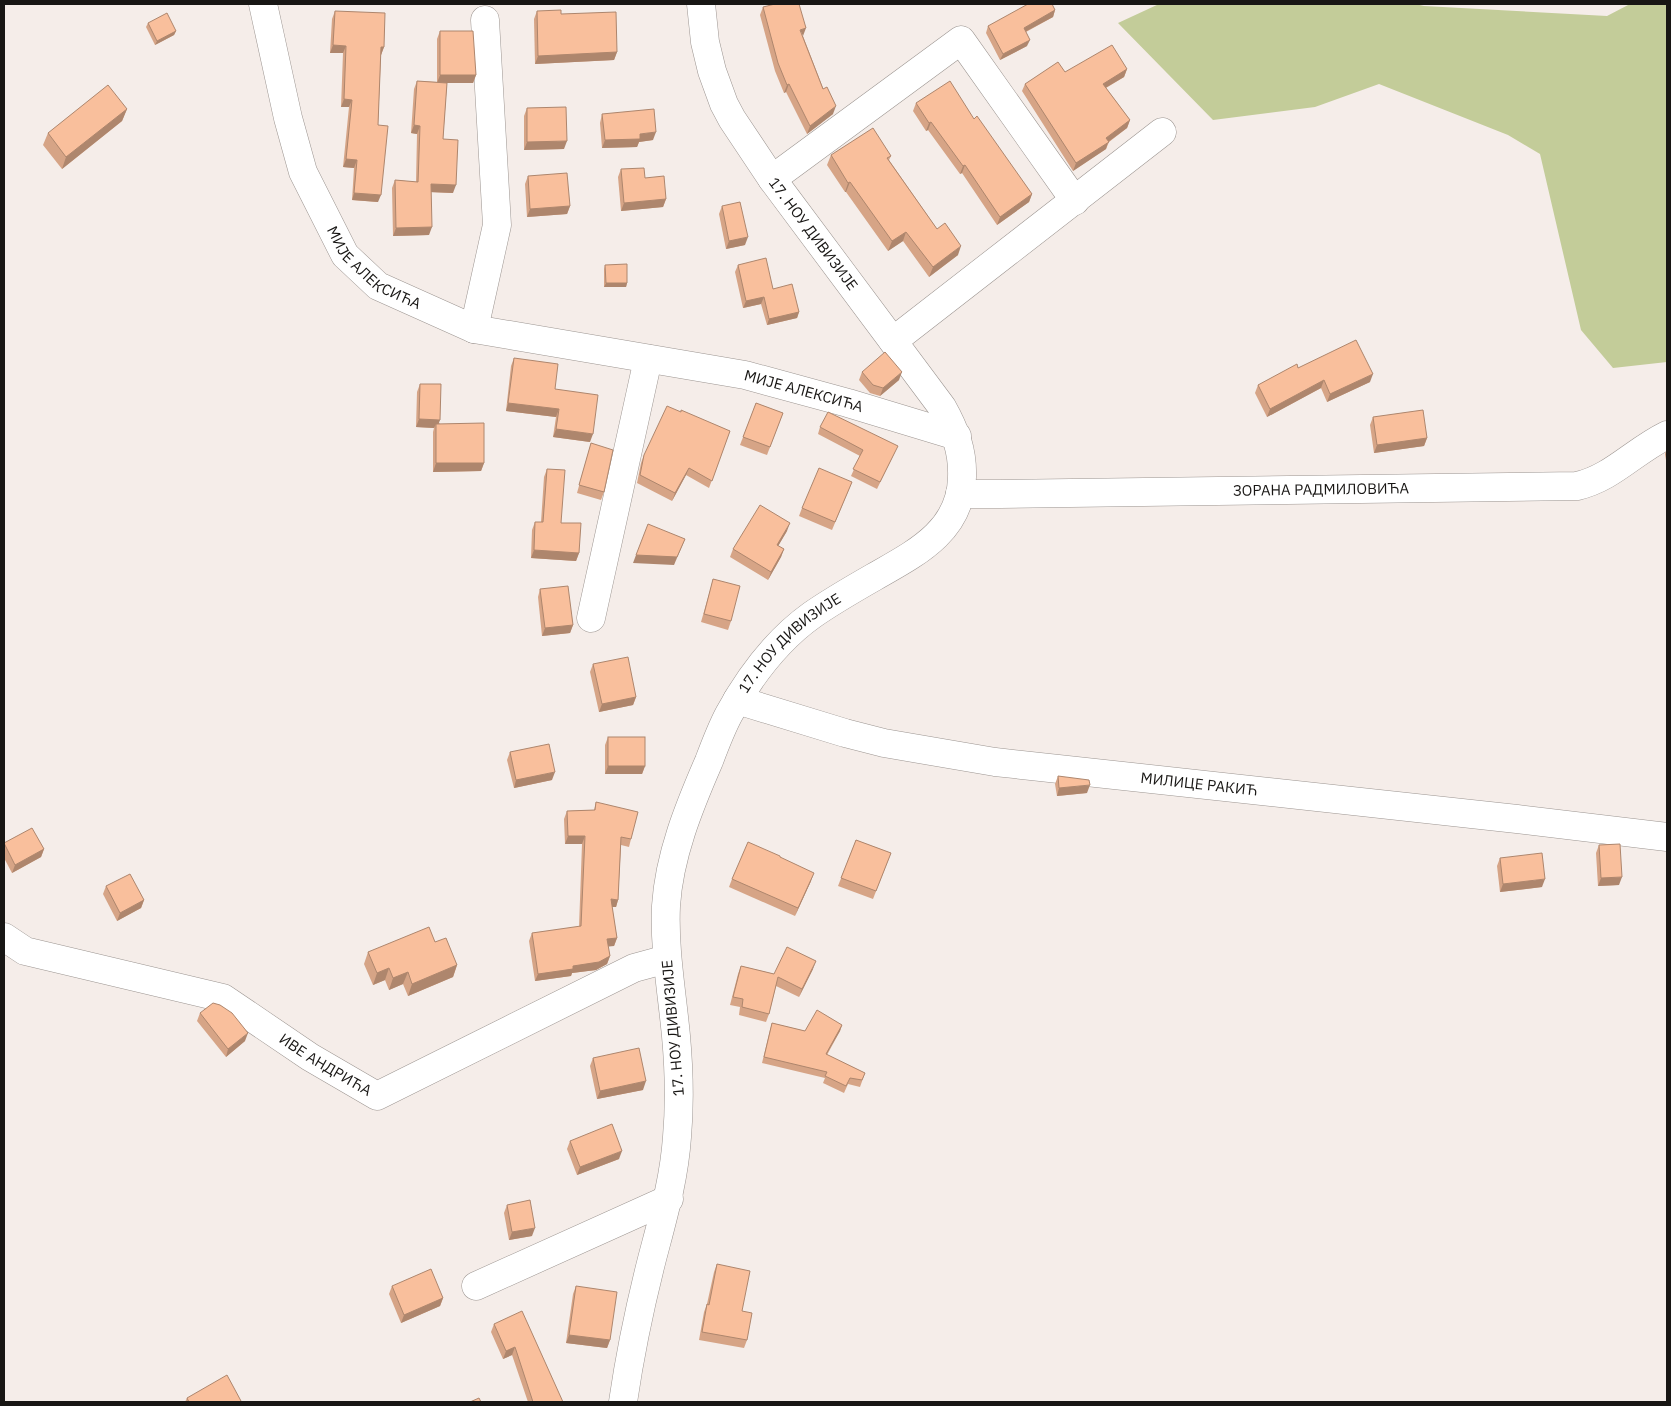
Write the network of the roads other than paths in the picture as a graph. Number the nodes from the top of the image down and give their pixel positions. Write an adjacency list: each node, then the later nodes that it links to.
1 (263, 4): 7 (street, МИЈЕ АЛЕКСИЋА)
2 (701, 4): 5 (street, 17. НОУ ДИВИЗИЈЕ)
3 (485, 20): 7 (street)
4 (1162, 132): 6 (street)
5 (772, 179): 6 (street); 8 (street, 17. НОУ ДИВИЗИЈЕ)
6 (1075, 201): 8 (street)
7 (474, 329): 9 (street, МИЈЕ АЛЕКСИЋА)
8 (893, 341): 11 (street, 17. НОУ ДИВИЗИЈЕ)
9 (648, 359): 11 (street, МИЈЕ АЛЕКСИЋА); 13 (street)
10 (1667, 435): 12 (street, ЗОРАНА РАДМИЛОВИЋА)
11 (957, 436): 12 (street, 17. НОУ ДИВИЗИЈЕ)
12 (960, 494): 14 (street, 17. НОУ ДИВИЗИЈЕ)
13 (591, 618)
14 (737, 700): 15 (street, МИЛИЦЕ РАКИЋ); 17 (street, 17. НОУ ДИВИЗИЈЕ)
15 (1667, 837)
16 (4, 937): 17 (street, ИВЕ АНДРИЋА)
17 (667, 959): 18 (street, 17. НОУ ДИВИЗИЈЕ)
18 (669, 1199): 19 (street); 20 (street, 17. НОУ ДИВИЗИЈЕ)
19 (476, 1286)
20 (623, 1402)

